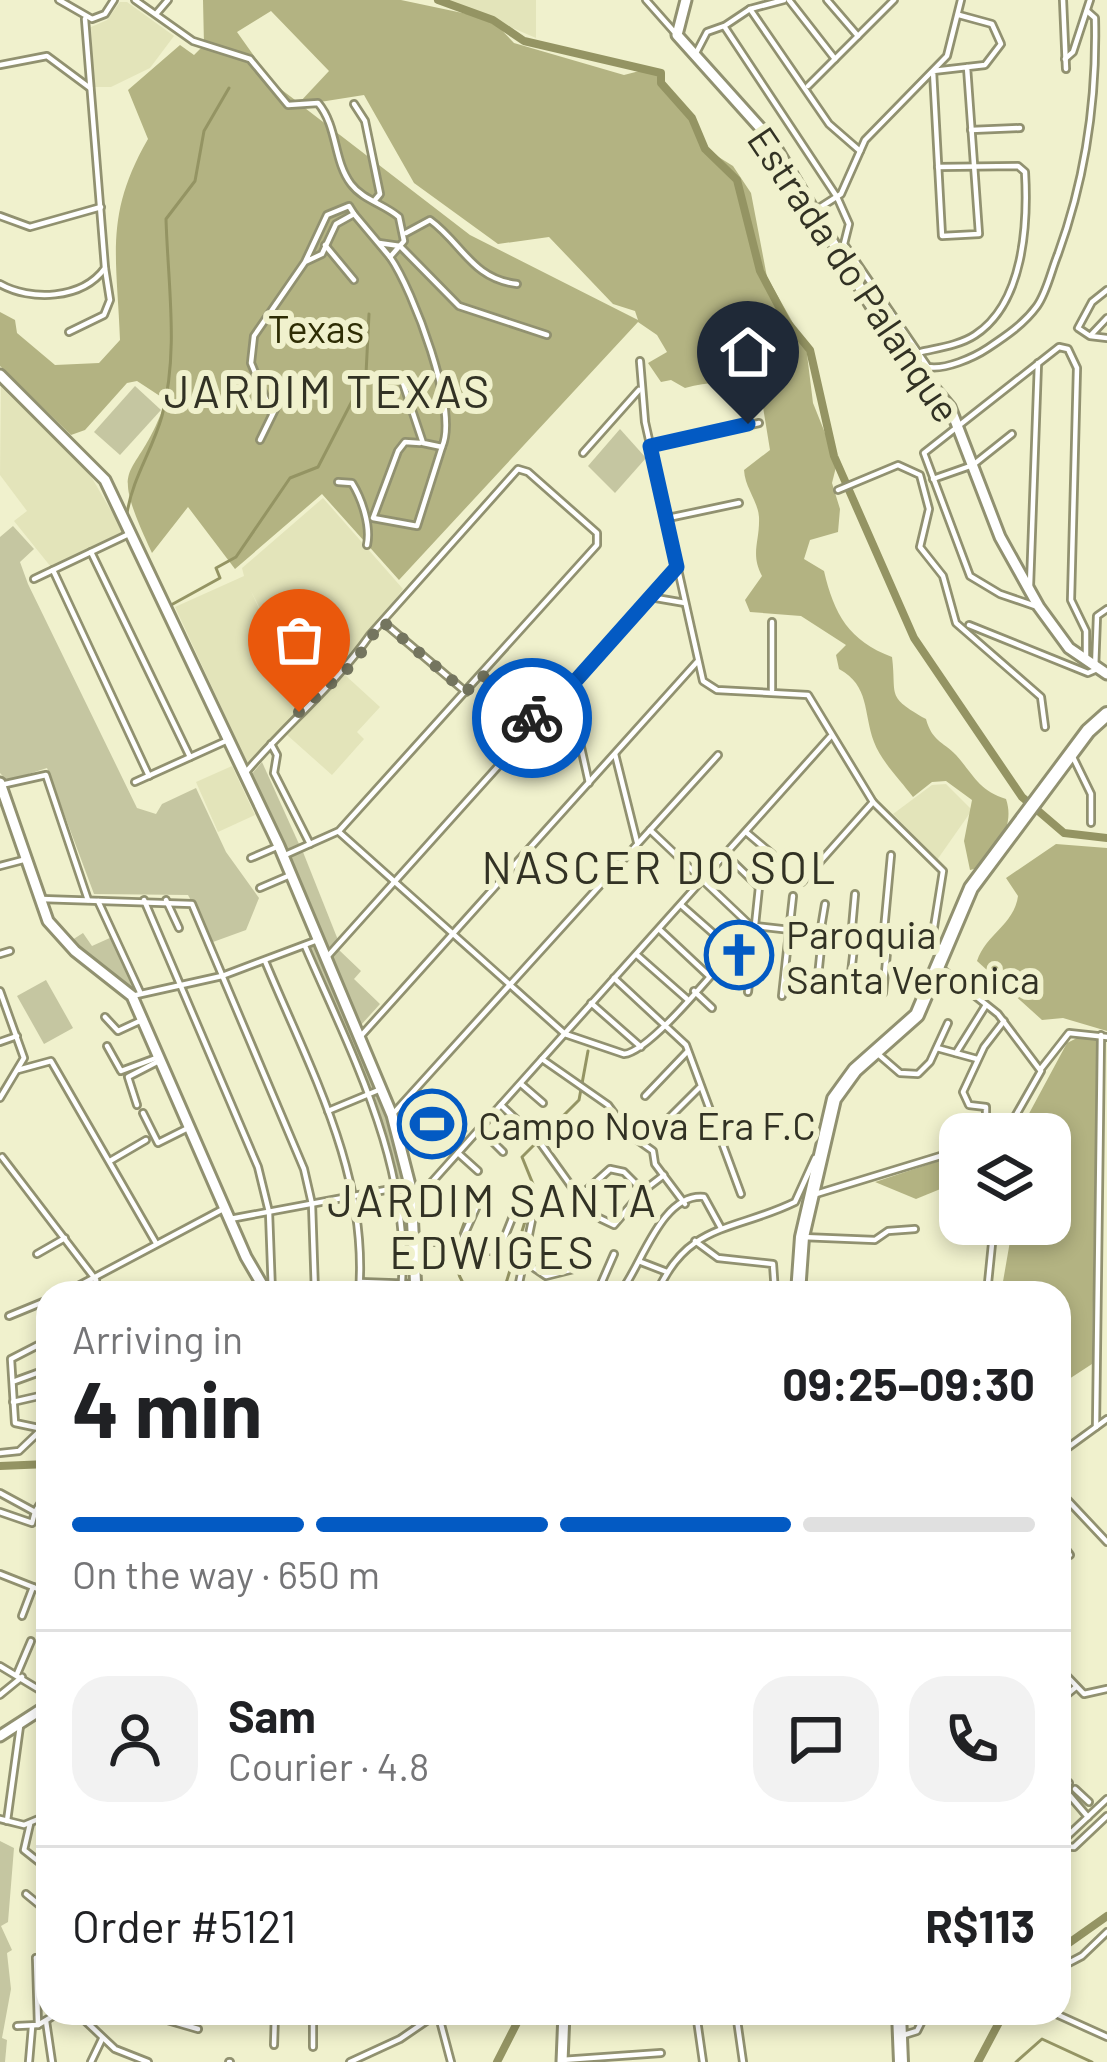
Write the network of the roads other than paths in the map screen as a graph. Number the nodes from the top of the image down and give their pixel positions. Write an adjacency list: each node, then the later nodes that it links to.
1 (59, 0): 19 (street)
2 (114, 0): 19 (street)
3 (135, 0): 17 (street)
4 (167, 0): 17 (street)
5 (646, 0): 21 (street)
6 (686, 0): 21 (main road)
7 (786, 0): 14 (street); 24 (street)
8 (827, 0): 22 (street)
9 (873, 0): 15 (street)
10 (893, 0): 15 (street)
11 (961, 0): 18 (street)
12 (1063, 0): 25 (street)
13 (1090, 0): 16 (street)
14 (750, 9): 20 (street); 32 (street)
15 (884, 10): 22 (street)
16 (1087, 11): 25 (street); 62 (street)
17 (155, 15): 41 (street)
18 (959, 15): 28 (street); 30 (street)
19 (86, 19): 27 (street)
20 (724, 26): 23 (street); 40 (street)
21 (676, 34): 23 (main road, Estrada do Palanque)
22 (858, 35): 24 (street)
23 (695, 55): 43 (main road, Estrada do Palanque)
24 (835, 59): 32 (street)
25 (1065, 59): 29 (street)
26 (0, 65): 31 (street)
27 (88, 65): 31 (street); 33 (street)
28 (967, 67): 30 (street); 36 (street)
29 (1066, 69)
30 (933, 70): 37 (street); 39 (street)
31 (77, 74): 33 (street)
32 (808, 86): 37 (street)
33 (89, 88): 42 (street)
34 (354, 104): 41 (street)
35 (1019, 128): 36 (street)
36 (971, 130): 38 (street)
37 (860, 151): 40 (street)
38 (974, 166): 39 (street); 39 (street); 62 (street)
39 (938, 167)
40 (836, 196): 43 (street); 62 (street)
41 (375, 200): 46 (street)
42 (100, 207): 45 (street); 52 (street)
43 (812, 212): 71 (main road, Estrada do Palanque)
44 (354, 214): 47 (street); 48 (street); 51 (street)
45 (0, 216)
46 (406, 233): 49 (street); 55 (street)
47 (374, 240): 49 (street); 50 (street)
48 (325, 245): 51 (street); 53 (street)
49 (400, 245): 50 (street); 59 (street)
50 (390, 257): 76 (street)
51 (305, 262): 69 (street)
52 (105, 268): 54 (street); 58 (street)
53 (354, 280)
54 (0, 284)
55 (517, 284)
56 (1107, 290): 60 (street)
57 (1107, 318): 60 (street)
58 (69, 332)
59 (547, 335)
60 (1090, 337): 61 (street)
61 (1107, 338)
62 (918, 352)
63 (640, 361): 68 (street)
64 (1038, 361): 71 (street); 91 (street); 102 (street)
65 (0, 375): 85 (main road)
66 (403, 383): 74 (street)
67 (286, 387): 69 (street)
68 (639, 390): 75 (street); 77 (street)
69 (272, 415): 73 (street)
70 (759, 422): 75 (street)
71 (957, 424): 78 (main road, Estrada do Palanque); 79 (street)
72 (1012, 434): 78 (street)
73 (260, 440)
74 (423, 443): 76 (street); 83 (street)
75 (650, 446): 84 (street)
76 (442, 447): 83 (street)
77 (583, 452)
78 (973, 465): 79 (street); 91 (main road, Estrada do Palanque)
79 (933, 479): 94 (street)
80 (338, 482): 83 (street)
81 (838, 490): 100 (street)
82 (739, 503): 84 (street)
83 (370, 518): 86 (street)
84 (666, 518): 88 (street)
85 (131, 532): 87 (street); 112 (main road)
86 (367, 544)
87 (91, 552): 89 (street); 117 (street)
88 (677, 567): 92 (street); 93 (street)
89 (53, 570): 90 (street); 119 (street)
90 (34, 578)
91 (1029, 591): 94 (main road, Estrada do Palanque)
92 (650, 596): 93 (street); 105 (street)
93 (686, 603): 101 (street)
94 (1039, 608): 102 (main road, Estrada do Palanque)
95 (1107, 610): 102 (street)
96 (382, 621): 104 (street); 107 (street); 113 (street)
97 (772, 622): 106 (street)
98 (969, 625): 99 (street)
99 (1001, 638): 100 (street); 102 (street)
100 (991, 650): 110 (street)
101 (698, 661): 106 (street); 115 (street)
102 (1091, 665): 103 (main road, Estrada do Palanque)
103 (1107, 674)
104 (482, 675): 107 (street); 109 (street)
105 (568, 689): 109 (street); 121 (street)
106 (772, 690): 111 (street)
107 (466, 692): 126 (street)
108 (1107, 713): 114 (main road)
109 (538, 723): 140 (street)
110 (1045, 727)
111 (830, 737): 123 (street); 127 (street)
112 (229, 739): 117 (street); 118 (main road)
113 (271, 744): 118 (street); 129 (street)
114 (1071, 753): 124 (street); 163 (main road)
115 (615, 754): 121 (street); 128 (street)
116 (718, 755): 125 (street)
117 (190, 757): 119 (street)
118 (242, 768): 130 (main road)
119 (149, 776): 120 (street)
120 (135, 782)
121 (589, 783): 157 (street)
122 (0, 784): 135 (main road); 149 (street)
123 (873, 802): 141 (street); 163 (street)
124 (1091, 823)
125 (650, 830): 128 (street); 139 (street)
126 (339, 831): 129 (street); 140 (street)
127 (746, 832): 131 (street); 132 (street)
128 (638, 843): 174 (street)
129 (310, 844): 130 (street)
130 (281, 851): 134 (street); 138 (main road)
131 (772, 854)
132 (726, 855): 139 (street); 142 (street)
133 (891, 855): 161 (street)
134 (251, 858)
135 (25, 859): 137 (street); 146 (main road)
136 (780, 862): 142 (street)
137 (0, 866)
138 (291, 874): 143 (street); 160 (main road)
139 (704, 880): 152 (street); 153 (street)
140 (394, 882): 157 (street); 168 (street)
141 (802, 882)
142 (759, 887): 153 (street)
143 (260, 888)
144 (855, 894): 159 (street)
145 (793, 896): 156 (street)
146 (38, 899): 149 (street); 182 (main road)
147 (144, 900): 148 (street); 150 (street); 175 (street)
148 (166, 900): 154 (street); 172 (street)
149 (88, 901): 150 (street)
150 (98, 901): 182 (street)
151 (825, 904): 158 (street)
152 (681, 905): 155 (street); 164 (street)
153 (754, 927): 156 (street); 164 (street); 180 (street)
154 (179, 928)
155 (659, 929): 167 (street); 171 (street)
156 (789, 931): 158 (street); 183 (street)
157 (452, 934): 174 (street); 195 (street)
158 (822, 936): 159 (street); 176 (street)
159 (853, 939): 161 (street); 177 (street)
160 (319, 940): 162 (street); 168 (main road)
161 (886, 942): 163 (street); 181 (street)
162 (305, 946): 169 (street); 213 (street)
163 (938, 947): 170 (main road)
164 (730, 950): 171 (street)
165 (10, 951): 166 (street)
166 (0, 954)
167 (636, 954): 173 (street); 184 (street)
168 (327, 956): 195 (main road)
169 (265, 961): 172 (street); 219 (street)
170 (939, 967): 186 (street); 202 (main road)
171 (708, 975): 179 (street)
172 (222, 976): 175 (street); 244 (street)
173 (614, 977): 185 (street); 192 (street)
174 (508, 984): 193 (street); 223 (street)
175 (180, 986): 182 (street); 248 (street)
176 (817, 986)
177 (849, 990)
178 (0, 991): 194 (street)
179 (694, 991): 184 (street); 187 (street)
180 (748, 992)
181 (883, 993)
182 (136, 994): 189 (main road)
183 (782, 996)
184 (687, 999): 192 (street)
185 (592, 1003): 193 (street); 199 (street)
186 (986, 1005): 190 (street); 203 (street)
187 (712, 1008)
188 (105, 1017): 189 (street)
189 (143, 1019): 204 (main road)
190 (1004, 1021): 205 (street); 208 (street)
191 (948, 1023): 200 (street)
192 (664, 1024): 199 (street); 201 (street)
193 (565, 1034): 199 (street); 206 (street)
194 (17, 1036): 197 (street); 207 (street)
195 (360, 1036): 212 (main road)
196 (1104, 1036): 208 (street); 209 (street)
197 (0, 1042)
198 (107, 1046): 204 (street)
199 (641, 1047)
200 (937, 1048): 202 (street); 203 (street)
201 (689, 1050): 211 (street); 215 (street)
202 (875, 1052): 228 (main road)
203 (956, 1053): 205 (street)
204 (162, 1058): 217 (street); 225 (main road)
205 (977, 1059): 221 (street)
206 (542, 1060): 210 (street); 235 (street)
207 (19, 1070): 214 (street); 233 (street)
208 (1042, 1070): 222 (street)
209 (1103, 1077): 289 (street)
210 (520, 1084): 216 (street); 218 (street)
211 (701, 1086): 224 (street); 240 (street)
212 (381, 1089): 213 (street); 223 (main road)
213 (368, 1094): 219 (street); 237 (street)
214 (1, 1095)
215 (646, 1096)
216 (543, 1103)
217 (137, 1105)
218 (500, 1105): 226 (street); 243 (street)
219 (328, 1111): 241 (street)
220 (143, 1113): 225 (street)
221 (986, 1113)
222 (1018, 1113)
223 (392, 1115): 236 (main road)
224 (665, 1122)
225 (191, 1126): 249 (main road)
226 (480, 1129): 229 (street); 230 (street)
227 (146, 1140): 233 (street)
228 (820, 1144): 242 (main road); 251 (street)
229 (502, 1152)
230 (458, 1153): 234 (street); 245 (street)
231 (939, 1156): 242 (street)
232 (2, 1157): 254 (street)
233 (109, 1162): 257 (street)
234 (478, 1171)
235 (664, 1175): 239 (street); 246 (street)
236 (410, 1186): 237 (street); 245 (main road)
237 (397, 1188): 241 (street); 272 (street)
238 (485, 1188): 258 (street)
239 (643, 1190): 243 (street); 243 (street)
240 (741, 1194)
241 (355, 1196): 244 (street); 271 (street)
242 (810, 1196): 253 (main road)
243 (579, 1197)
244 (312, 1204): 248 (street); 270 (street)
245 (413, 1204): 255 (main road)
246 (685, 1204): 251 (street); 265 (street)
247 (517, 1206): 260 (street)
248 (269, 1211): 249 (street); 269 (street)
249 (228, 1213): 257 (street); 268 (main road)
250 (532, 1220): 264 (street)
251 (721, 1228): 256 (street)
252 (915, 1229): 253 (street)
253 (802, 1237): 279 (main road)
254 (65, 1238): 262 (street); 267 (street)
255 (417, 1239): 258 (street); 273 (main road)
256 (694, 1240): 266 (street); 278 (street)
257 (156, 1243): 267 (street)
258 (460, 1244): 260 (street)
259 (992, 1245): 280 (street)
260 (499, 1251): 264 (street)
261 (584, 1251): 264 (street)
262 (37, 1254)
263 (614, 1254): 275 (street)
264 (520, 1257): 274 (street)
265 (641, 1262): 266 (street); 276 (street)
266 (667, 1272): 277 (street)
267 (96, 1280)
268 (263, 1281)
269 (269, 1281)
270 (315, 1281)
271 (360, 1281)
272 (402, 1281)
273 (417, 1281)
274 (518, 1281)
275 (602, 1281)
276 (628, 1281)
277 (663, 1281)
278 (774, 1281)
279 (798, 1281)
280 (988, 1281)
281 (36, 1305): 282 (street)
282 (9, 1316)
283 (36, 1345): 285 (street)
284 (36, 1373): 285 (street)
285 (15, 1381): 287 (street)
286 (36, 1397): 287 (street)
287 (12, 1402): 290 (street)
288 (1107, 1419): 289 (street)
289 (1096, 1426): 292 (street)
290 (36, 1428)
291 (36, 1437): 293 (street)
292 (1071, 1445)
293 (0, 1453)
294 (0, 1493): 297 (street)
295 (1071, 1504): 298 (street)
296 (0, 1512): 297 (street)
297 (35, 1512)
298 (1107, 1542)
299 (0, 1575): 300 (street)
300 (33, 1587): 301 (street); 302 (street)
301 (36, 1588)
302 (22, 1616)
303 (31, 1641): 305 (street)
304 (0, 1666): 305 (street)
305 (19, 1675): 307 (street); 311 (street)
306 (1071, 1681): 308 (street)
307 (36, 1687)
308 (1076, 1687): 309 (street); 310 (street)
309 (1107, 1689)
310 (1071, 1691)
311 (0, 1695)
312 (36, 1714): 313 (main road)
313 (20, 1725): 314 (main road); 321 (street)
314 (0, 1736)
315 (1071, 1795): 317 (street)
316 (1107, 1799): 320 (street)
317 (1074, 1800): 318 (street); 320 (street)
318 (1089, 1802)
319 (1107, 1816): 325 (street)
320 (1088, 1817): 324 (street)
321 (3, 1820): 323 (street)
322 (36, 1821): 323 (street)
323 (30, 1824): 326 (street)
324 (1071, 1833)
325 (1071, 1847)
326 (36, 1860)
327 (26, 1894): 328 (street)
328 (36, 1902)
329 (1107, 1932): 330 (street)
330 (1071, 1962)
331 (1071, 2021): 349 (street)
332 (36, 2024): 346 (street)
333 (39, 2025): 356 (street)
334 (39, 2025): 357 (street)
335 (89, 2025): 350 (street)
336 (175, 2025): 347 (street)
337 (275, 2025): 351 (street)
338 (313, 2025): 352 (street)
339 (420, 2025): 360 (street)
340 (441, 2025): 361 (street)
341 (564, 2025): 355 (main road)
342 (698, 2025): 362 (street)
343 (738, 2025): 363 (street)
344 (902, 2025): 348 (main road)
345 (920, 2025): 348 (street)
346 (17, 2026)
347 (198, 2029)
348 (904, 2036): 364 (main road)
349 (1107, 2037)
350 (102, 2039): 354 (street); 358 (street)
351 (274, 2045)
352 (313, 2047)
353 (661, 2053): 355 (street)
354 (135, 2060): 359 (street)
355 (562, 2061)
356 (29, 2062)
357 (52, 2062)
358 (91, 2062)
359 (148, 2062)
360 (350, 2062)
361 (451, 2062)
362 (703, 2062)
363 (743, 2062)
364 (901, 2062)

